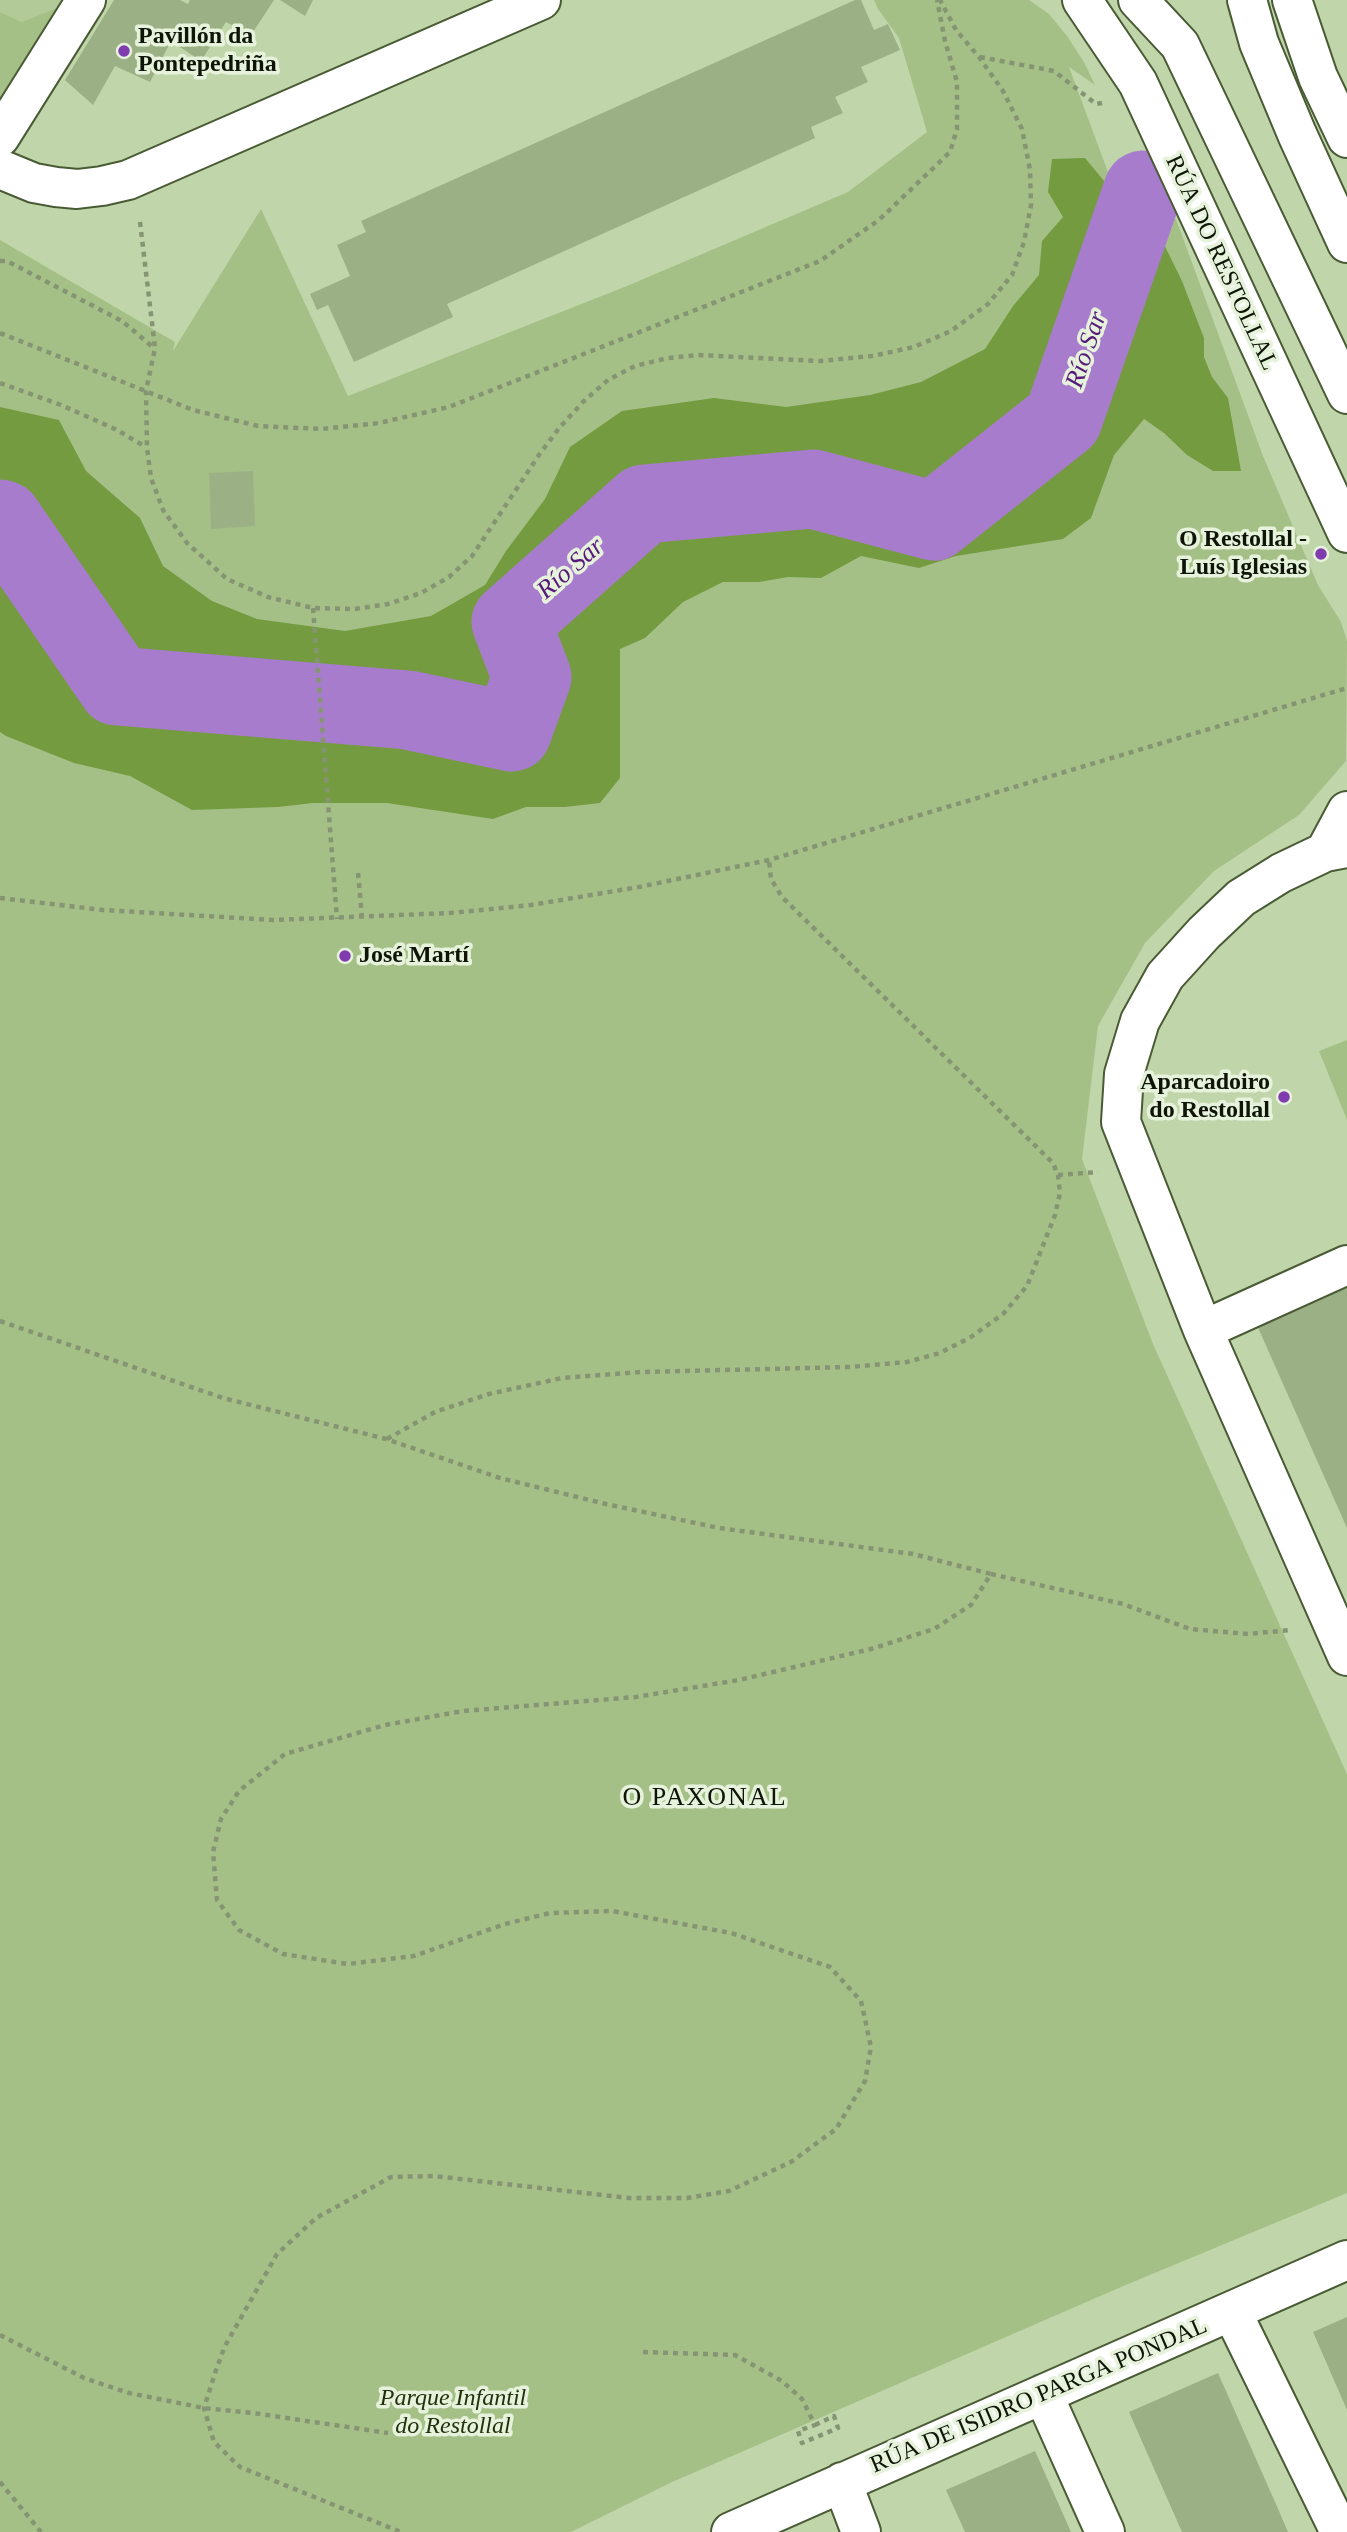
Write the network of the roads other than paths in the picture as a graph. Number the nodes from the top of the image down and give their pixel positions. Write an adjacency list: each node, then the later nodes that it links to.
1 (86, 0): 7 (street)
2 (541, 0): 9 (street)
3 (1082, 0): 12 (street, RÚA DO RESTOLLAL)
4 (1138, 0): 11 (street)
5 (1247, 0): 10 (street)
6 (1292, 0): 8 (street)
7 (0, 137)
8 (1347, 138)
9 (0, 169)
10 (1347, 243)
11 (1347, 394)
12 (1347, 533)
13 (1347, 811): 14 (street)
14 (1341, 847): 16 (street)
15 (1347, 1265): 16 (street)
16 (1203, 1331): 17 (street)
17 (1347, 1656)
18 (1347, 2260): 19 (street, RÚA DE ISIDRO PARGA PONDAL)
19 (1233, 2312): 20 (street, RÚA DE ISIDRO PARGA PONDAL); 25 (street)
20 (1044, 2394): 21 (street, RÚA DE ISIDRO PARGA PONDAL); 24 (street)
21 (842, 2482): 22 (street, RÚA DE ISIDRO PARGA PONDAL); 23 (street)
22 (731, 2532)
23 (861, 2532)
24 (1105, 2532)
25 (1340, 2532)

